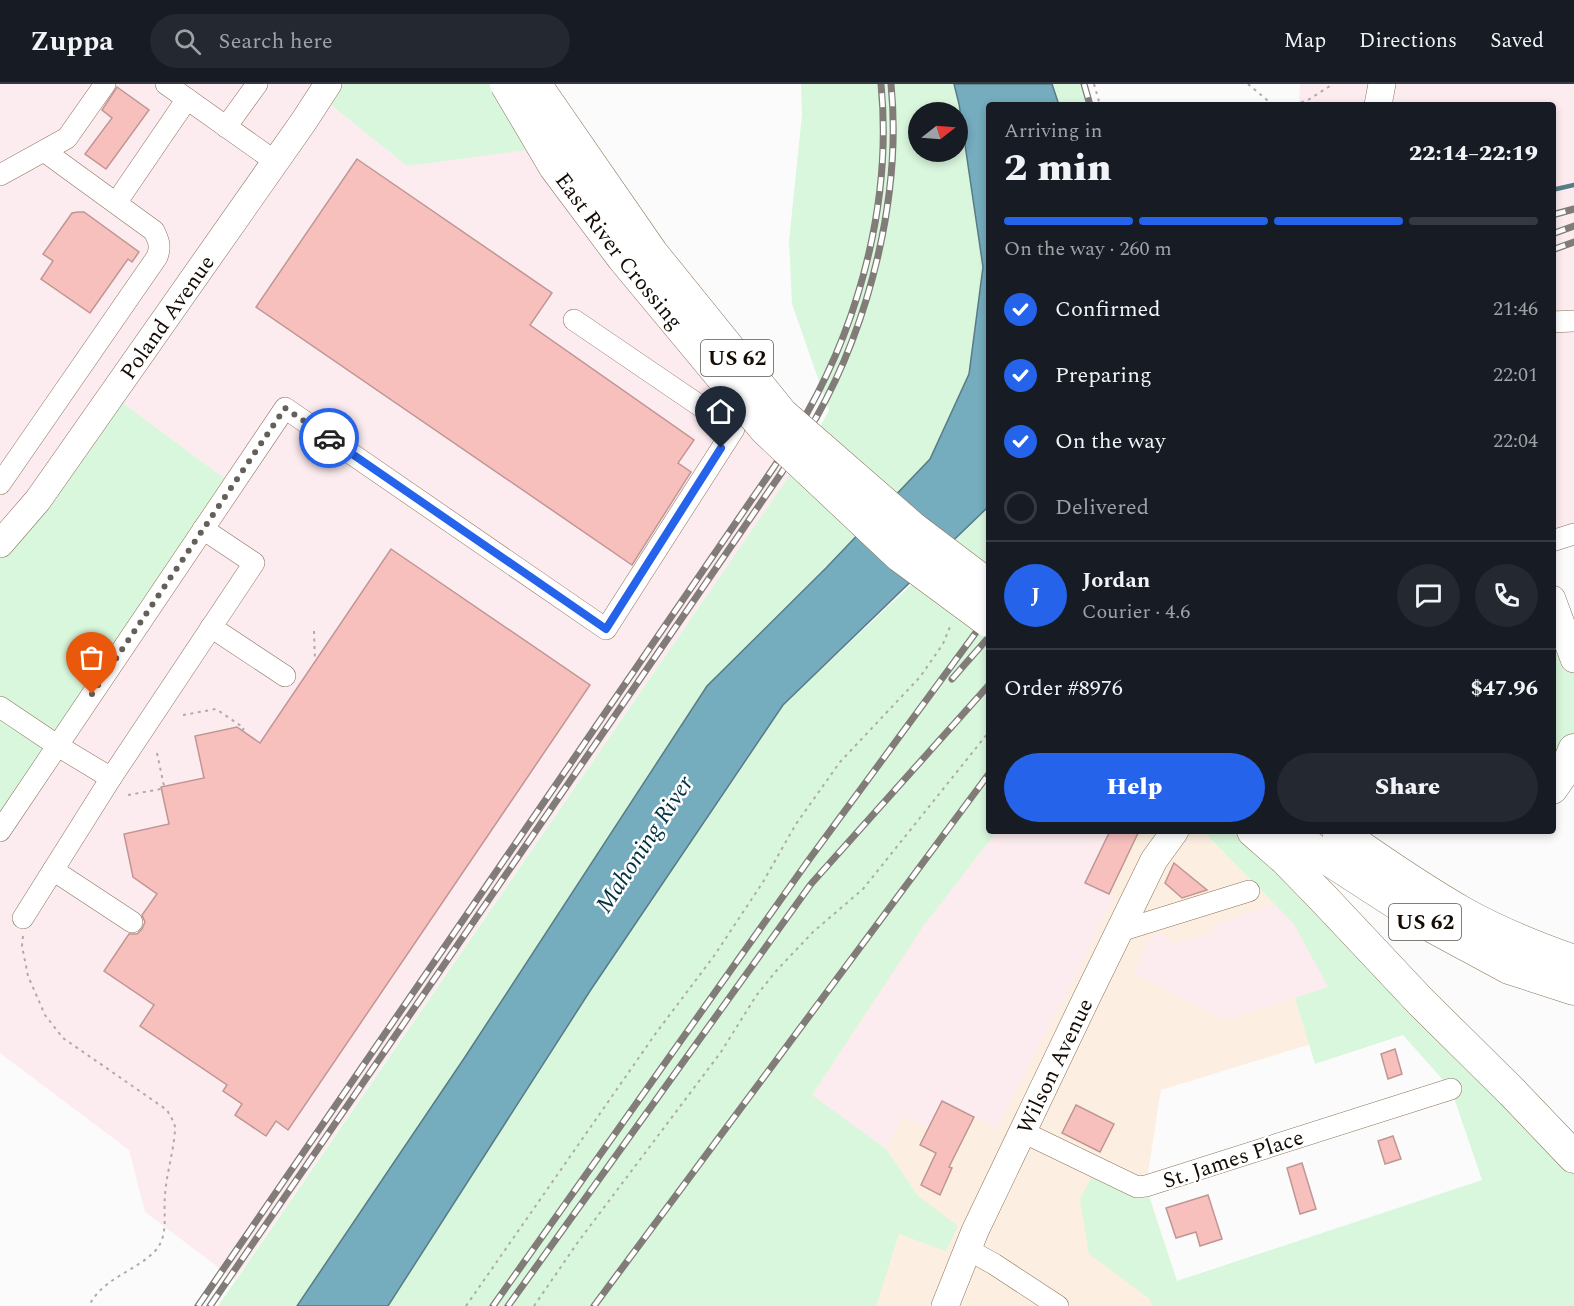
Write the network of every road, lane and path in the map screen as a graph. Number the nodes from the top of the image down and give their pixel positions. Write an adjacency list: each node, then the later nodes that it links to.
1 (105, 84): 18 (street)
2 (166, 84): 11 (street)
3 (257, 84): 16 (street)
4 (328, 84): 19 (main road, Poland Avenue)
5 (535, 84): 30 (highway, East River Crossing / US 62, bridge)
6 (1094, 84): 12 (path)
7 (1248, 84): 13 (path)
8 (1382, 84): 15 (main road)
9 (500, 85): 17 (street); 32 (highway, East River Crossing / US 62, bridge)
10 (1330, 86): 14 (path)
11 (187, 99): 16 (street); 21 (street)
12 (1099, 102)
13 (1269, 102)
14 (1302, 102)
15 (1379, 102)
16 (226, 127): 19 (street)
17 (550, 147)
18 (44, 151): 20 (street); 21 (street)
19 (276, 162): 29 (main road, Poland Avenue)
20 (0, 176)
21 (116, 203): 25 (street)
22 (574, 320): 26 (street)
23 (1574, 321): 24 (street)
24 (1556, 322)
25 (0, 484)
26 (203, 529): 34 (street); 43 (street)
27 (1574, 534): 28 (street)
28 (1556, 540)
29 (0, 544)
30 (986, 583)
31 (1556, 610): 36 (main road)
32 (986, 620)
33 (952, 623): 68 (path)
34 (212, 627): 38 (street); 46 (street)
35 (314, 632): 37 (path)
36 (1574, 659)
37 (315, 662)
38 (285, 676)
39 (0, 707): 43 (street)
40 (183, 715): 41 (path)
41 (242, 731)
42 (986, 735): 69 (path)
43 (57, 746): 46 (street); 51 (street)
44 (1574, 750): 47 (highway)
45 (157, 753): 50 (path)
46 (111, 778): 56 (street)
47 (1556, 782)
48 (1574, 789): 49 (highway)
49 (1556, 794)
50 (128, 795)
51 (0, 831)
52 (1173, 834): 60 (main road, Wilson Avenue)
53 (1256, 834): 65 (highway)
54 (1292, 834): 62 (highway, US 62)
55 (1342, 834): 61 (highway, US 62)
56 (53, 870): 58 (street); 59 (street)
57 (1249, 891): 60 (street)
58 (23, 918): 67 (path)
59 (132, 921)
60 (1120, 931): 64 (main road, Wilson Avenue)
61 (1574, 961)
62 (1574, 989)
63 (1450, 1089): 64 (street, St. James Place)
64 (1023, 1131): 66 (main road, Wilson Avenue)
65 (1574, 1157)
66 (967, 1250): 70 (main road, Wilson Avenue); 71 (street)
67 (90, 1306)
68 (465, 1306)
69 (534, 1306)
70 (945, 1306)
71 (1058, 1306)

